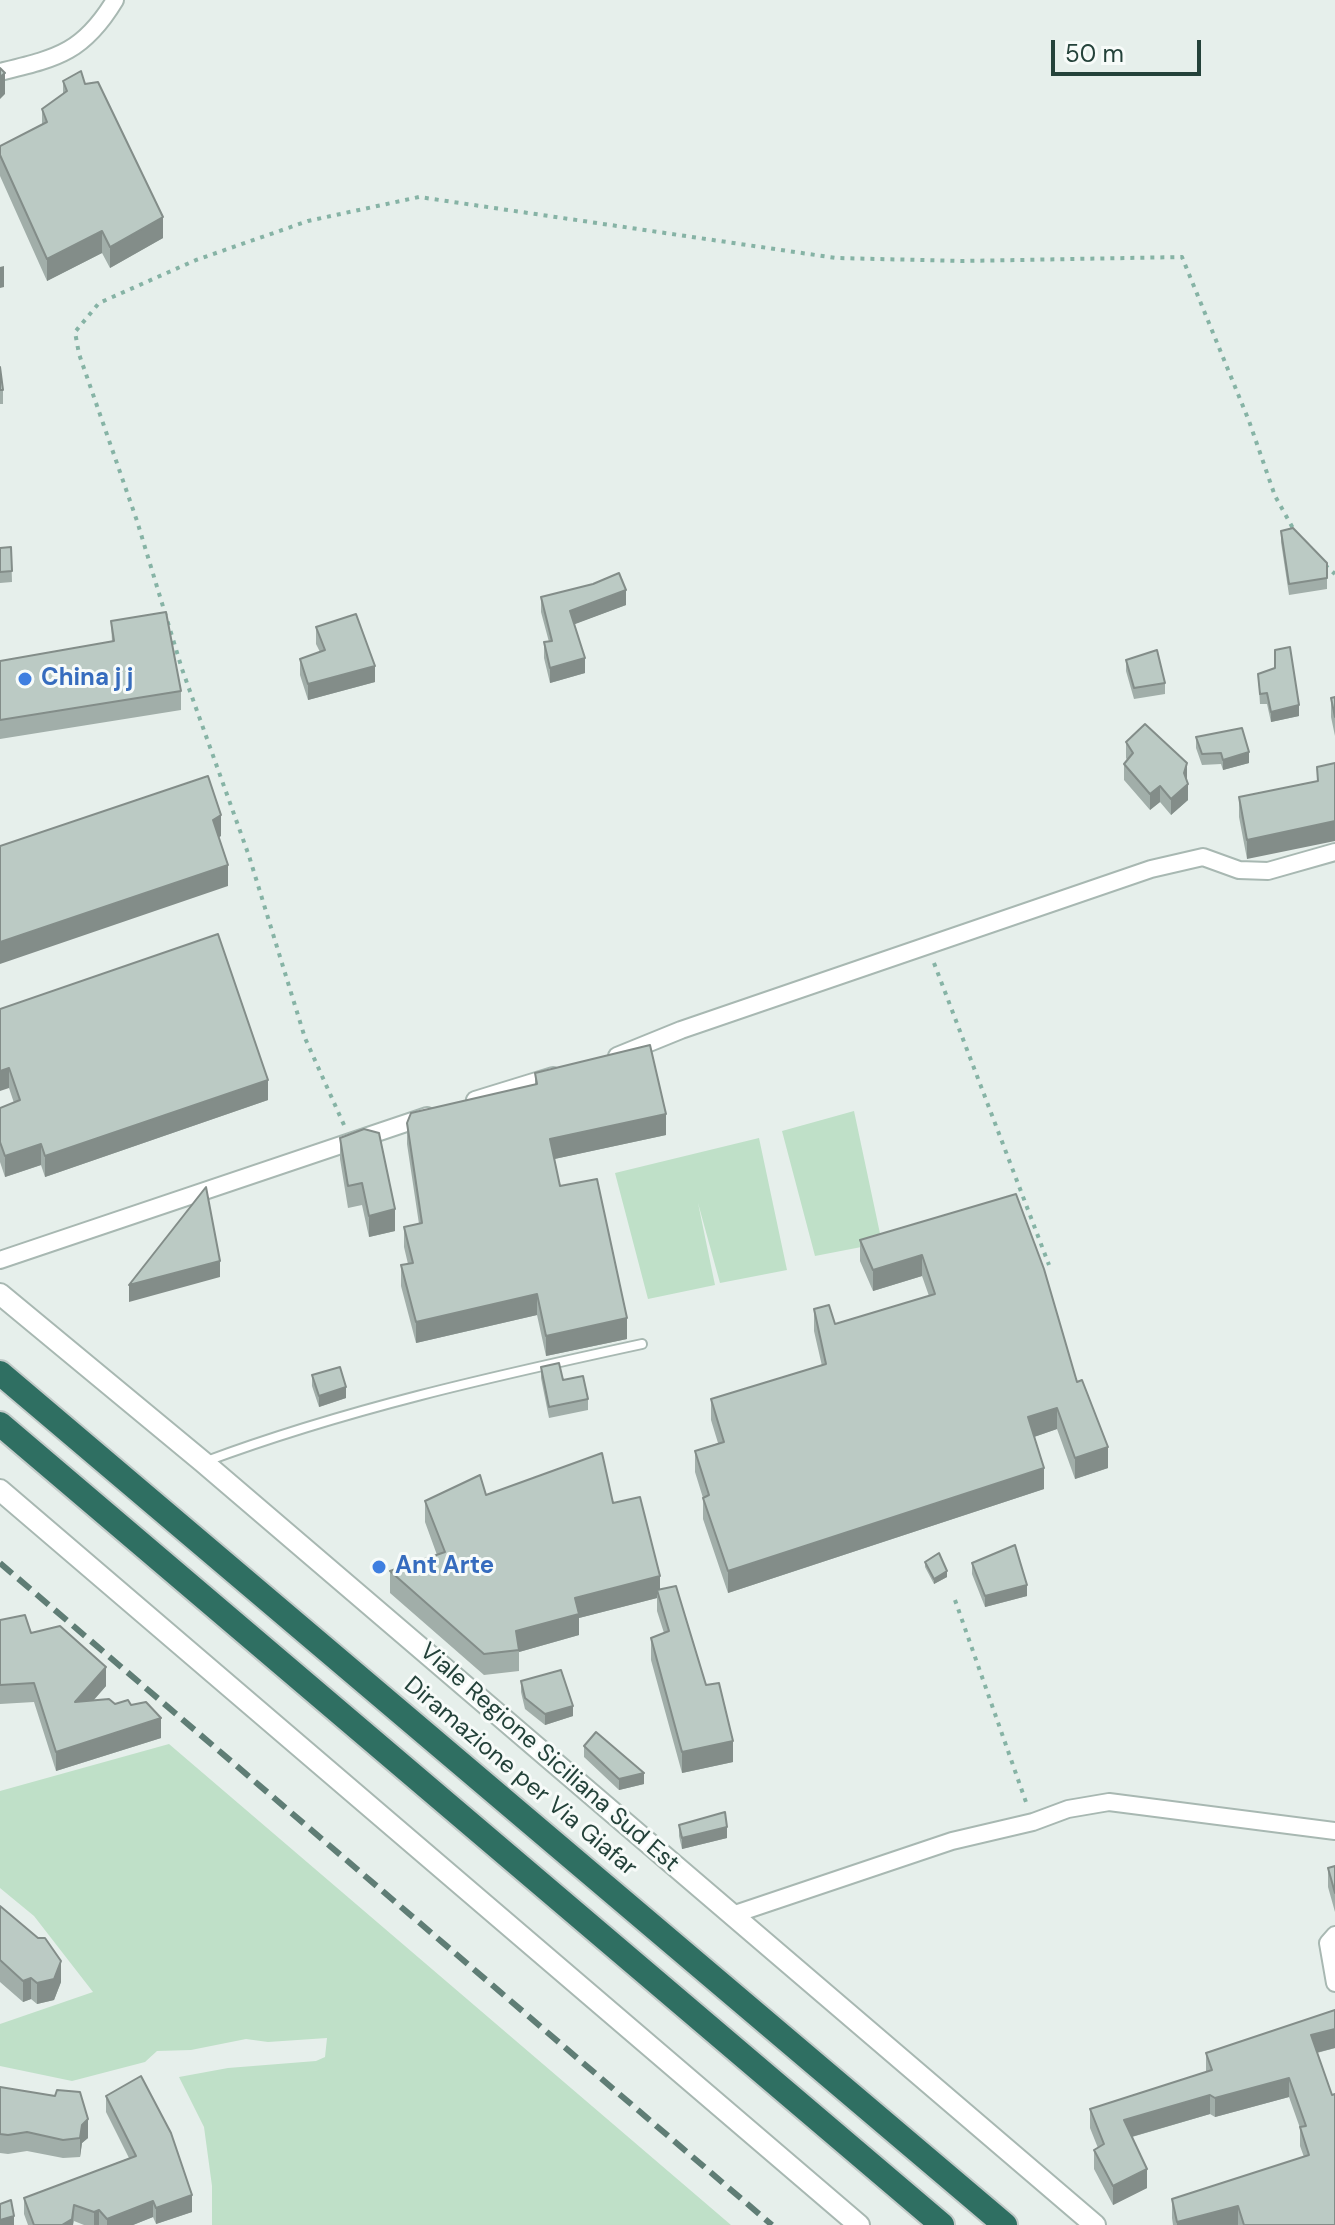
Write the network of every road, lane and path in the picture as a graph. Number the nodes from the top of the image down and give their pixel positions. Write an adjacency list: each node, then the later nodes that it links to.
1 (115, 0): 2 (street)
2 (0, 72)
3 (1297, 536): 10 (path)
4 (1316, 555): 5 (path)
5 (1335, 574)
6 (1335, 852): 7 (street)
7 (927, 946): 8 (street); 12 (path)
8 (596, 1062)
9 (566, 1072): 10 (street)
10 (352, 1143): 11 (street)
11 (0, 1260)
12 (1049, 1265)
13 (0, 1294): 17 (street, Viale Regione Siciliana Sud Est)
14 (642, 1344): 17 (lane)
15 (0, 1373): 27 (highway, Diramazione per Via Giafar)
16 (0, 1424): 26 (highway)
17 (203, 1462): 22 (street, Viale Regione Siciliana Sud Est)
18 (0, 1490): 25 (street)
19 (955, 1600): 20 (path)
20 (1033, 1822): 21 (street); 22 (street)
21 (1335, 1831)
22 (732, 1915): 28 (street, Viale Regione Siciliana Sud Est)
23 (1335, 1935): 24 (street)
24 (1335, 1983)
25 (859, 2225)
26 (942, 2225)
27 (1005, 2225)
28 (1095, 2225)

